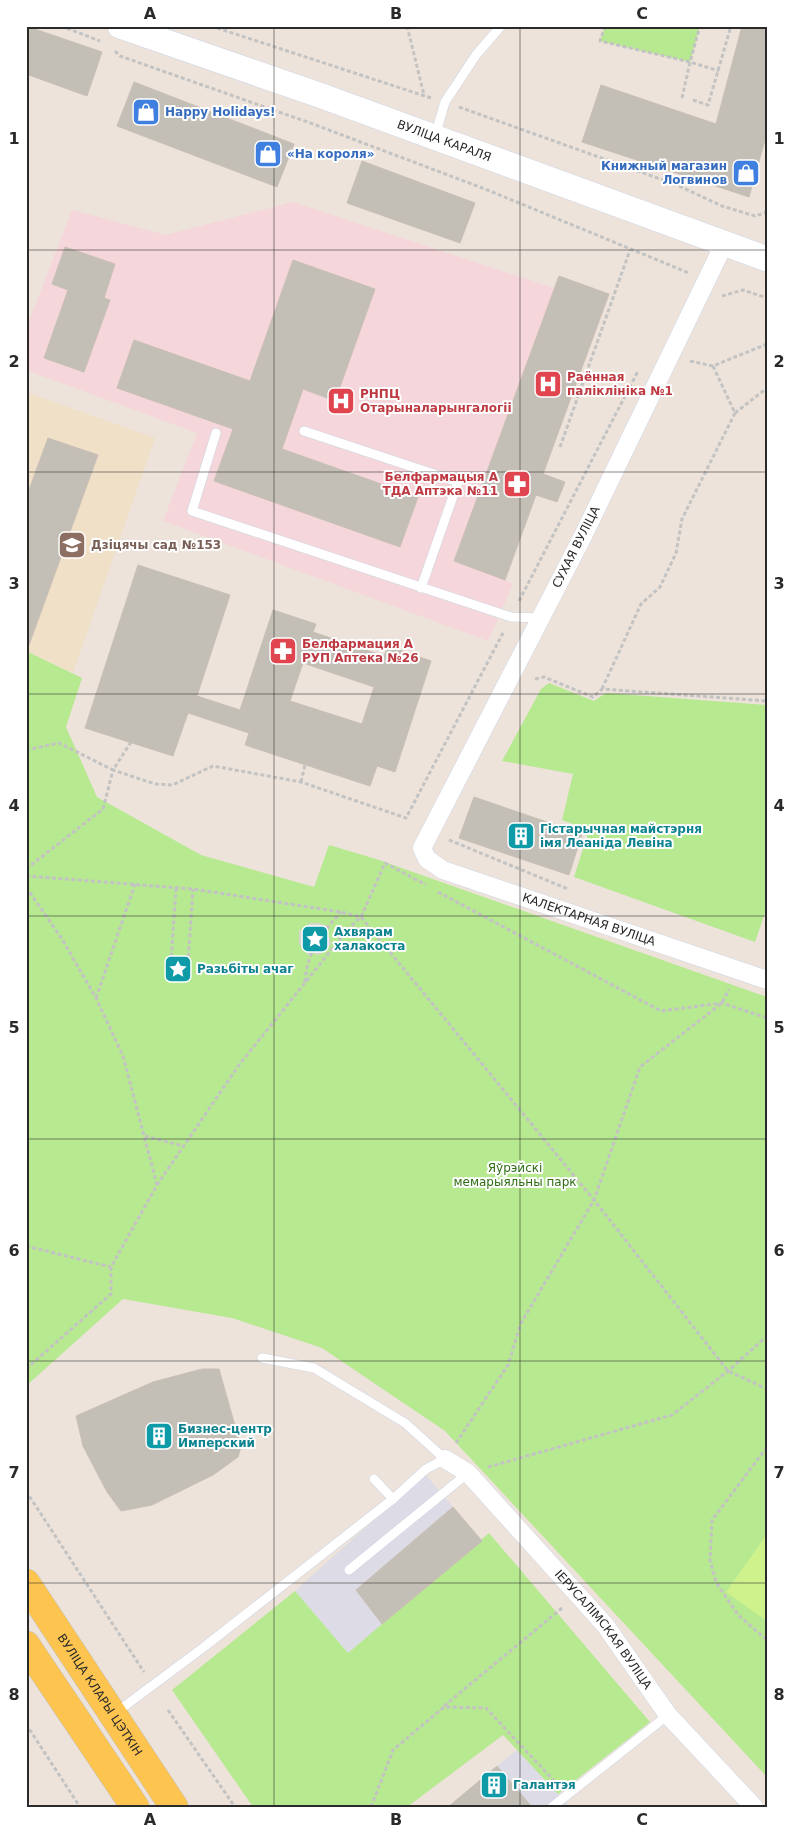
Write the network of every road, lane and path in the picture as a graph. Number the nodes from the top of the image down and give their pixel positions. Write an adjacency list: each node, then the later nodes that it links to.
1 (61, 26): 8 (path)
2 (211, 26): 11 (path)
3 (407, 26): 11 (path)
4 (501, 26): 14 (lane)
5 (605, 26): 9 (path)
6 (700, 26): 9 (path)
7 (730, 27): 10 (path)
8 (119, 35): 15 (main road, ВУЛІЦА КАРАЛЯ); 18 (path)
9 (690, 62): 10 (path); 12 (path)
10 (719, 71): 13 (path)
11 (424, 96): 14 (path)
12 (682, 98)
13 (693, 100)
14 (445, 102): 15 (lane); 16 (path)
15 (434, 138): 17 (main road, ВУЛІЦА КАРАЛЯ)
16 (767, 209)
17 (724, 244): 19 (main road, ВУЛІЦА КАРАЛЯ); 34 (street, СУХАЯ ВУЛІЦА)
18 (630, 250): 20 (path); 31 (path)
19 (767, 259)
20 (685, 282)
21 (767, 298): 22 (path)
22 (718, 304)
23 (767, 344): 25 (path)
24 (691, 353): 25 (path)
25 (713, 366): 28 (path)
26 (640, 367): 33 (path)
27 (767, 388): 28 (path)
28 (735, 413): 38 (path)
29 (304, 431): 32 (lane)
30 (216, 433): 32 (lane)
31 (560, 447)
32 (420, 588): 33 (lane)
33 (510, 617): 34 (lane); 44 (path)
34 (541, 618): 46 (street, СУХАЯ ВУЛІЦА)
35 (535, 671): 36 (path)
36 (535, 679): 37 (path); 38 (path)
37 (530, 688)
38 (602, 689): 39 (path)
39 (767, 701)
40 (131, 742): 43 (path)
41 (26, 750): 43 (path)
42 (305, 765): 44 (path)
43 (114, 770): 44 (path); 47 (path)
44 (301, 782)
45 (452, 831): 54 (path)
46 (422, 848): 60 (street, КАЛЕКТАРНАЯ ВУЛІЦА)
47 (26, 869)
48 (26, 876): 49 (path)
49 (135, 884): 52 (path); 63 (path)
50 (428, 886): 57 (path)
51 (26, 887): 63 (path)
52 (176, 888): 53 (path); 58 (path)
53 (193, 889): 56 (path); 59 (path)
54 (572, 890)
55 (437, 891): 64 (path)
56 (341, 912): 57 (path); 62 (path)
57 (361, 917): 62 (path); 69 (path)
58 (171, 960): 59 (path); 59 (path)
59 (188, 962)
60 (738, 970): 61 (street, КАЛЕКТАРНАЯ ВУЛІЦА); 64 (path)
61 (767, 980)
62 (305, 982): 67 (path)
63 (96, 998): 66 (path)
64 (722, 1003): 65 (path); 69 (path)
65 (767, 1018)
66 (144, 1136): 67 (path); 68 (path)
67 (183, 1146): 68 (path)
68 (157, 1185): 71 (path)
69 (594, 1200): 75 (path); 78 (path)
70 (26, 1246): 71 (path)
71 (111, 1267): 74 (path)
72 (767, 1336): 75 (path)
73 (262, 1358): 78 (lane)
74 (26, 1369)
75 (728, 1371): 76 (path); 79 (path)
76 (767, 1389)
77 (767, 1447): 86 (path)
78 (445, 1459): 79 (street, ІЕРУСАЛІМСКАЯ ВУЛІЦА); 82 (lane)
79 (468, 1473): 83 (lane); 85 (street, ІЕРУСАЛІМСКАЯ ВУЛІЦА)
80 (374, 1479): 82 (lane)
81 (26, 1491): 88 (path)
82 (393, 1499): 91 (lane)
83 (349, 1570)
84 (26, 1583): 91 (main road, ВУЛІЦА КЛАРЫ ЦЭТКІН)
85 (578, 1595): 89 (path); 92 (street, ІЕРУСАЛІМСКАЯ ВУЛІЦА)
86 (767, 1640)
87 (26, 1645): 96 (main road)
88 (144, 1672)
89 (444, 1707): 94 (path); 99 (path)
90 (168, 1710): 98 (path)
91 (112, 1715): 97 (main road, ВУЛІЦА КЛАРЫ ЦЭТКІН)
92 (668, 1715): 94 (lane); 101 (street, ІЕРУСАЛІМСКАЯ ВУЛІЦА)
93 (26, 1724): 95 (path)
94 (567, 1795): 100 (lane)
95 (80, 1807)
96 (135, 1807)
97 (174, 1807)
98 (235, 1807)
99 (371, 1807)
100 (552, 1807)
101 (754, 1807)

